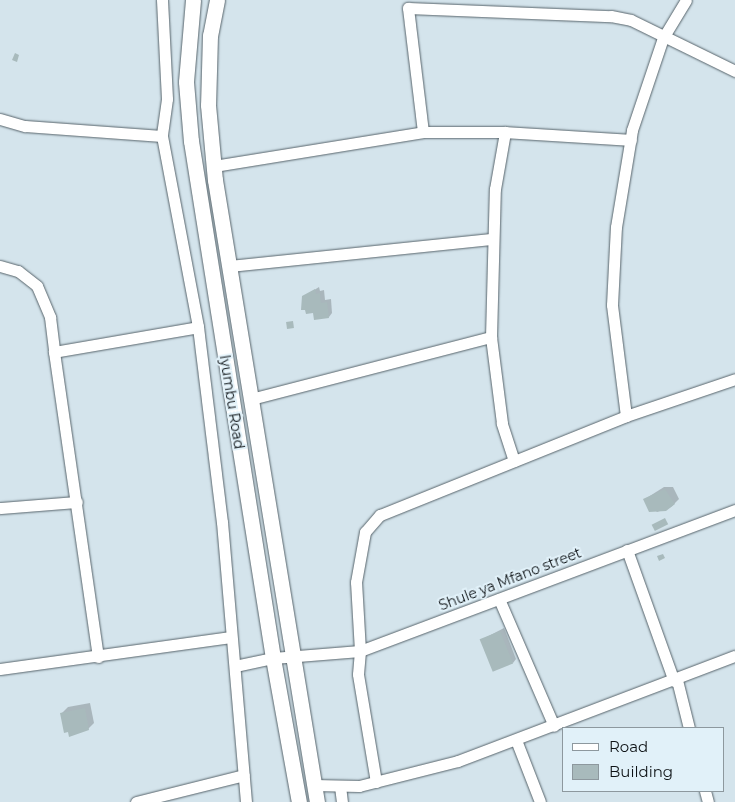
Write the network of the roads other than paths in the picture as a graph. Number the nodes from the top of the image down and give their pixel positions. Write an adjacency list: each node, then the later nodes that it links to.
1 (162, 0): 13 (street)
2 (193, 0): 36 (main road, Iyumbu Road)
3 (217, 0): 15 (main road, Iyumbu Road)
4 (558, 0): 7 (street)
5 (686, 0): 8 (street)
6 (408, 4): 7 (street); 11 (street)
7 (560, 12): 8 (street)
8 (664, 38): 9 (street); 14 (street)
9 (735, 71)
10 (0, 119): 13 (street)
11 (423, 132): 12 (street); 15 (street)
12 (505, 132): 14 (street); 16 (street)
13 (162, 136): 19 (street)
14 (631, 140): 24 (street)
15 (214, 166): 18 (main road, Iyumbu Road)
16 (493, 239): 18 (street); 20 (street)
17 (0, 266): 21 (street)
18 (230, 266): 23 (main road, Iyumbu Road)
19 (198, 327): 21 (street); 31 (street)
20 (491, 337): 23 (street); 25 (street)
21 (54, 352): 26 (street)
22 (735, 379): 24 (street)
23 (251, 399): 33 (main road, Iyumbu Road)
24 (626, 416): 25 (street)
25 (514, 461): 32 (street)
26 (77, 502): 27 (street); 35 (street)
27 (0, 508)
28 (735, 510): 29 (street, Shule ya Mfano street)
29 (627, 550): 30 (street, Shule ya Mfano street); 39 (street)
30 (499, 599): 32 (street, Shule ya Mfano street); 40 (street)
31 (231, 637): 35 (street); 37 (street)
32 (360, 651): 33 (street, Shule ya Mfano street); 44 (street)
33 (292, 656): 36 (street, Shule ya Mfano street); 45 (main road, Iyumbu Road)
34 (735, 656): 39 (street)
35 (98, 657): 38 (street)
36 (273, 658): 37 (street, Shule ya Mfano street); 49 (main road, Iyumbu Road)
37 (236, 666): 43 (street)
38 (0, 669)
39 (675, 680): 40 (street); 41 (street)
40 (554, 726): 42 (street)
41 (689, 727)
42 (516, 740): 44 (street); 52 (street)
43 (244, 776): 47 (street); 48 (street)
44 (376, 782): 46 (street)
45 (314, 785): 46 (street); 50 (main road, Iyumbu Road)
46 (340, 786): 51 (street)
47 (136, 802)
48 (246, 802)
49 (299, 802)
50 (317, 802)
51 (342, 802)
52 (540, 802)

